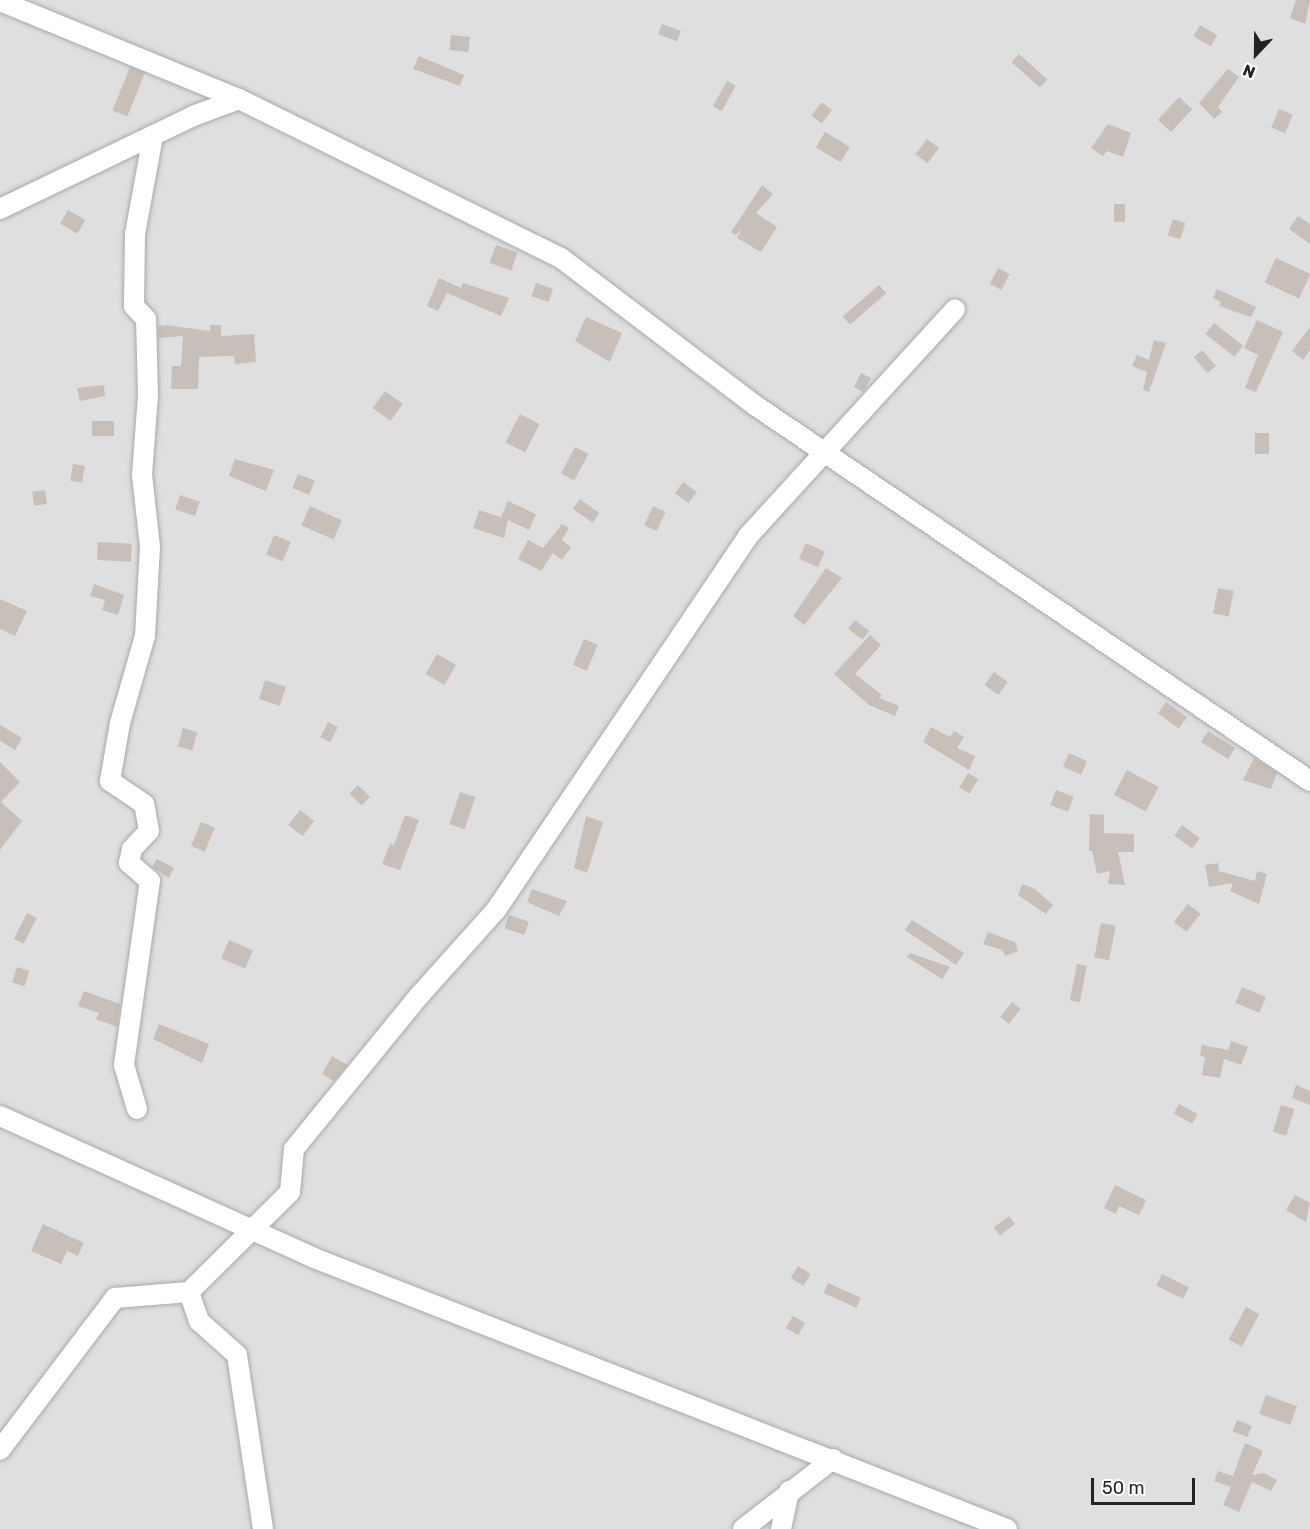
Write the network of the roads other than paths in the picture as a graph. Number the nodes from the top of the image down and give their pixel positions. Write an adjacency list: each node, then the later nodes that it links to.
1 (0, 1): 2 (street)
2 (238, 99): 3 (street); 6 (street)
3 (153, 136): 4 (street); 8 (street)
4 (0, 209)
5 (955, 309): 6 (street)
6 (825, 452): 7 (street); 10 (street)
7 (1310, 781)
8 (137, 1109)
9 (0, 1116): 10 (street)
10 (254, 1230): 11 (street); 13 (street)
11 (189, 1292): 12 (street); 15 (street)
12 (0, 1450)
13 (833, 1459): 14 (street); 18 (street)
14 (789, 1491): 16 (street); 17 (street)
15 (263, 1529)
16 (743, 1529)
17 (781, 1529)
18 (1007, 1529)

